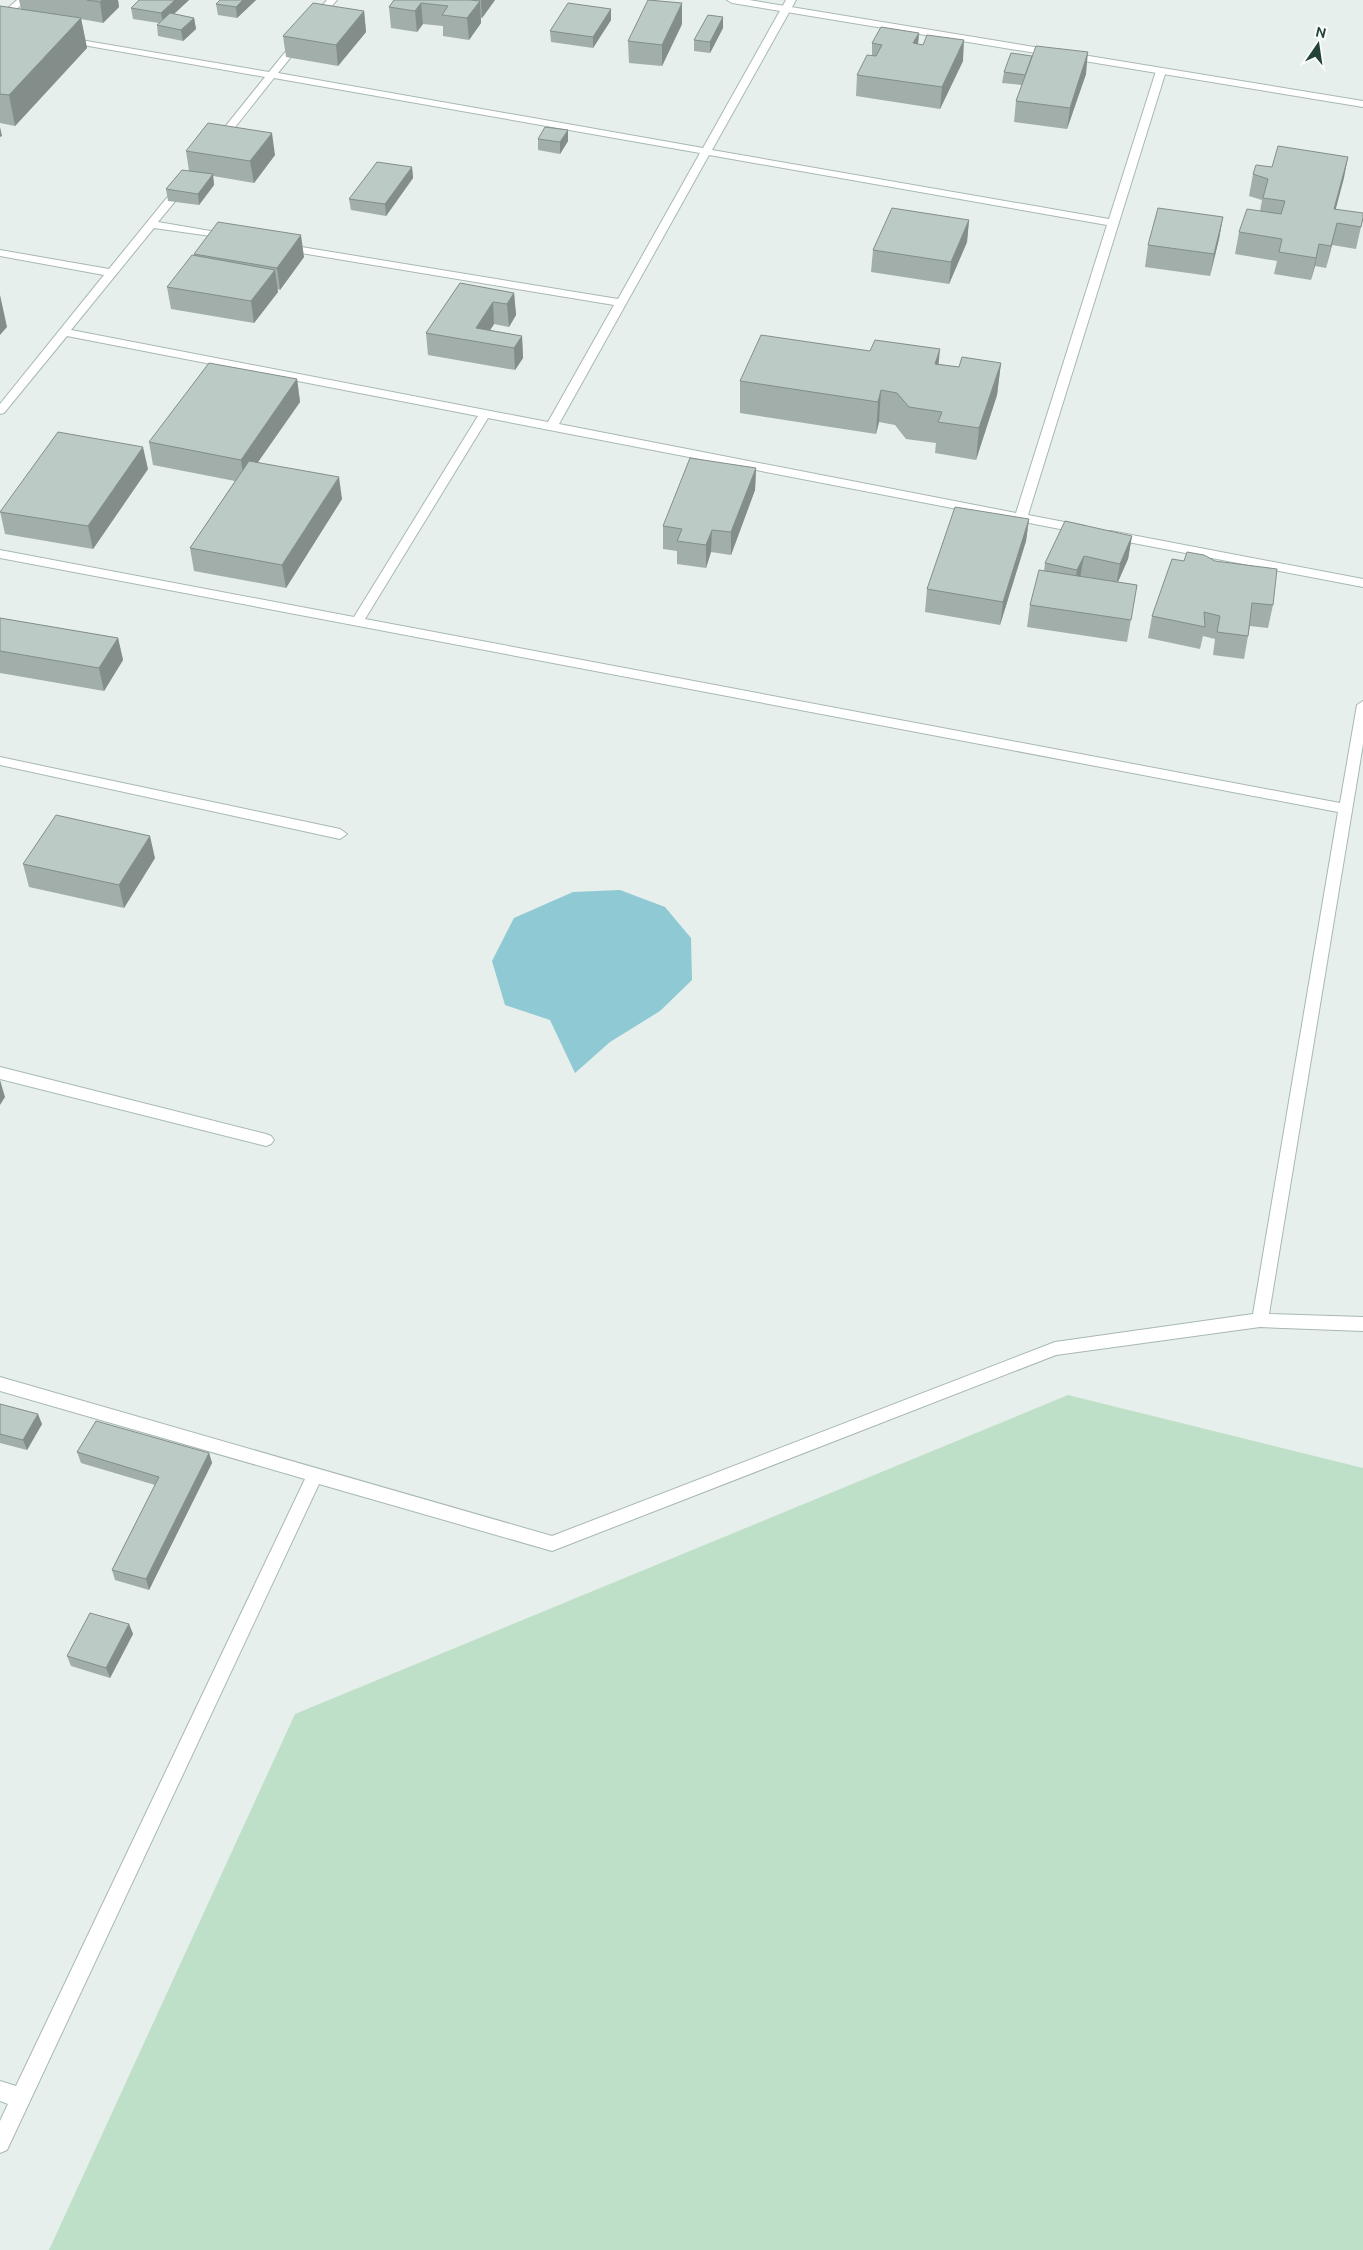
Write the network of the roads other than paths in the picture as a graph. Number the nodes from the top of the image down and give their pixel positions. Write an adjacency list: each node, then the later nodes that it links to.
1 (22, 0): 5 (street)
2 (332, 0): 8 (street)
3 (732, 0): 4 (street)
4 (789, 4): 7 (street); 11 (street)
5 (0, 20)
6 (58, 38): 8 (street)
7 (1161, 71): 9 (street); 13 (street)
8 (271, 75): 10 (street); 11 (street)
9 (1363, 104)
10 (211, 150)
11 (707, 151): 13 (street); 19 (street)
12 (187, 180): 14 (street)
13 (1113, 223): 24 (street)
14 (151, 224): 15 (street); 18 (street)
15 (239, 239)
16 (268, 244): 19 (street)
17 (0, 253): 18 (street)
18 (111, 273): 20 (street)
19 (621, 304): 23 (street)
20 (64, 332): 21 (street); 22 (street)
21 (0, 411)
22 (485, 413): 23 (street); 27 (street)
23 (552, 426): 24 (street)
24 (1021, 517): 26 (street)
25 (0, 554): 27 (street)
26 (1363, 584)
27 (357, 622): 30 (street)
28 (1363, 705): 30 (street)
29 (0, 761): 31 (street)
30 (1346, 809): 34 (street)
31 (340, 834)
32 (0, 1073): 33 (street)
33 (266, 1140)
34 (1260, 1320): 35 (street); 37 (street)
35 (1363, 1324)
36 (0, 1384): 37 (street)
37 (315, 1475): 39 (street)
38 (0, 2091): 39 (street)
39 (21, 2098): 40 (street)
40 (0, 2142)

